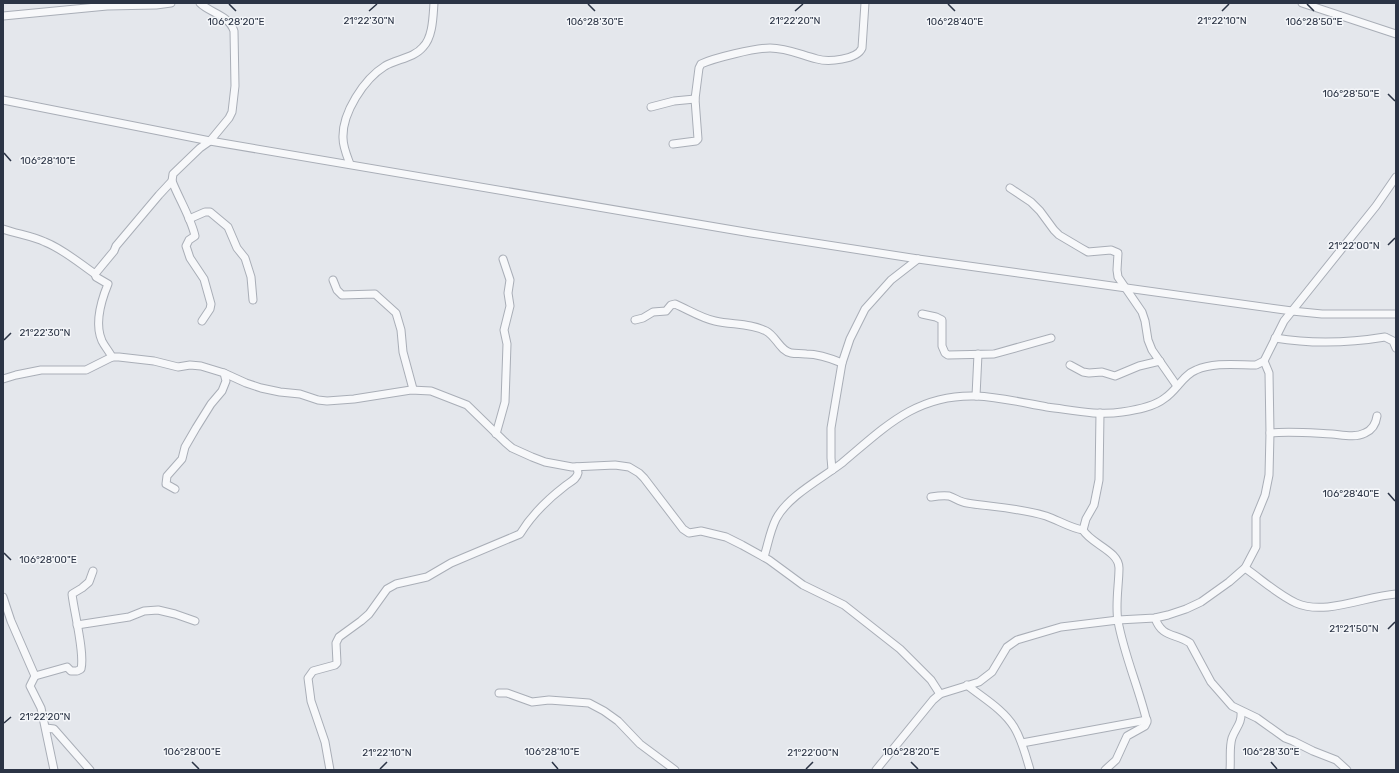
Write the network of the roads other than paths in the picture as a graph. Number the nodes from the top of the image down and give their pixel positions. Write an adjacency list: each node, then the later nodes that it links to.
1 (171, 3): 6 (street)
2 (200, 3): 11 (street)
3 (434, 3): 13 (street)
4 (865, 3): 8 (street)
5 (1304, 3): 7 (street)
6 (3, 16)
7 (1396, 34)
8 (695, 99): 10 (street); 12 (street)
9 (3, 100): 11 (street)
10 (651, 107)
11 (210, 141): 13 (street); 15 (street)
12 (673, 144)
13 (350, 164): 20 (street)
14 (1396, 177): 25 (street)
15 (172, 181): 17 (street); 21 (street)
16 (1010, 188): 23 (street)
17 (189, 218): 24 (street); 29 (street)
18 (3, 230): 21 (street)
19 (503, 259): 47 (street)
20 (918, 259): 23 (street); 37 (street)
21 (95, 274): 34 (street)
22 (333, 280): 42 (street)
23 (1126, 287): 25 (street); 35 (street)
24 (253, 300)
25 (1292, 311): 27 (street); 31 (street)
26 (922, 314): 33 (street)
27 (1396, 314)
28 (635, 320): 37 (street)
29 (202, 321)
30 (1051, 338): 33 (street)
31 (1275, 338): 32 (street); 36 (street)
32 (1396, 348)
33 (978, 354): 43 (street)
34 (112, 358): 39 (street); 40 (street)
35 (1160, 361): 38 (street); 41 (street)
36 (1264, 361): 41 (street); 46 (street)
37 (842, 363): 49 (street)
38 (1070, 365)
39 (224, 373): 42 (street); 50 (street)
40 (3, 379)
41 (1177, 386): 44 (street)
42 (413, 389): 47 (street)
43 (976, 396): 44 (street); 49 (street)
44 (1100, 413): 52 (street)
45 (1377, 416): 46 (street)
46 (1270, 433): 54 (street)
47 (496, 434): 48 (street)
48 (577, 468): 53 (street); 72 (street)
49 (832, 470): 53 (street)
50 (175, 489)
51 (931, 497): 52 (street)
52 (1083, 530): 59 (street)
53 (764, 557): 65 (street)
54 (1245, 568): 56 (street); 58 (street)
55 (93, 571): 61 (street)
56 (1396, 594)
57 (3, 597): 62 (street)
58 (1155, 618): 59 (street); 66 (street)
59 (1118, 620): 63 (street); 67 (street)
60 (195, 621): 61 (street)
61 (77, 625): 62 (street)
62 (35, 676): 68 (street)
63 (967, 686): 65 (street); 69 (street)
64 (499, 692): 73 (street)
65 (940, 694): 74 (street)
66 (1241, 711): 77 (street); 78 (street)
67 (1147, 720): 69 (street); 76 (street)
68 (46, 728): 70 (street); 71 (street)
69 (1022, 743): 75 (street)
70 (54, 770)
71 (90, 770)
72 (330, 770)
73 (675, 770)
74 (876, 770)
75 (1030, 770)
76 (1105, 770)
77 (1230, 770)
78 (1347, 770)

